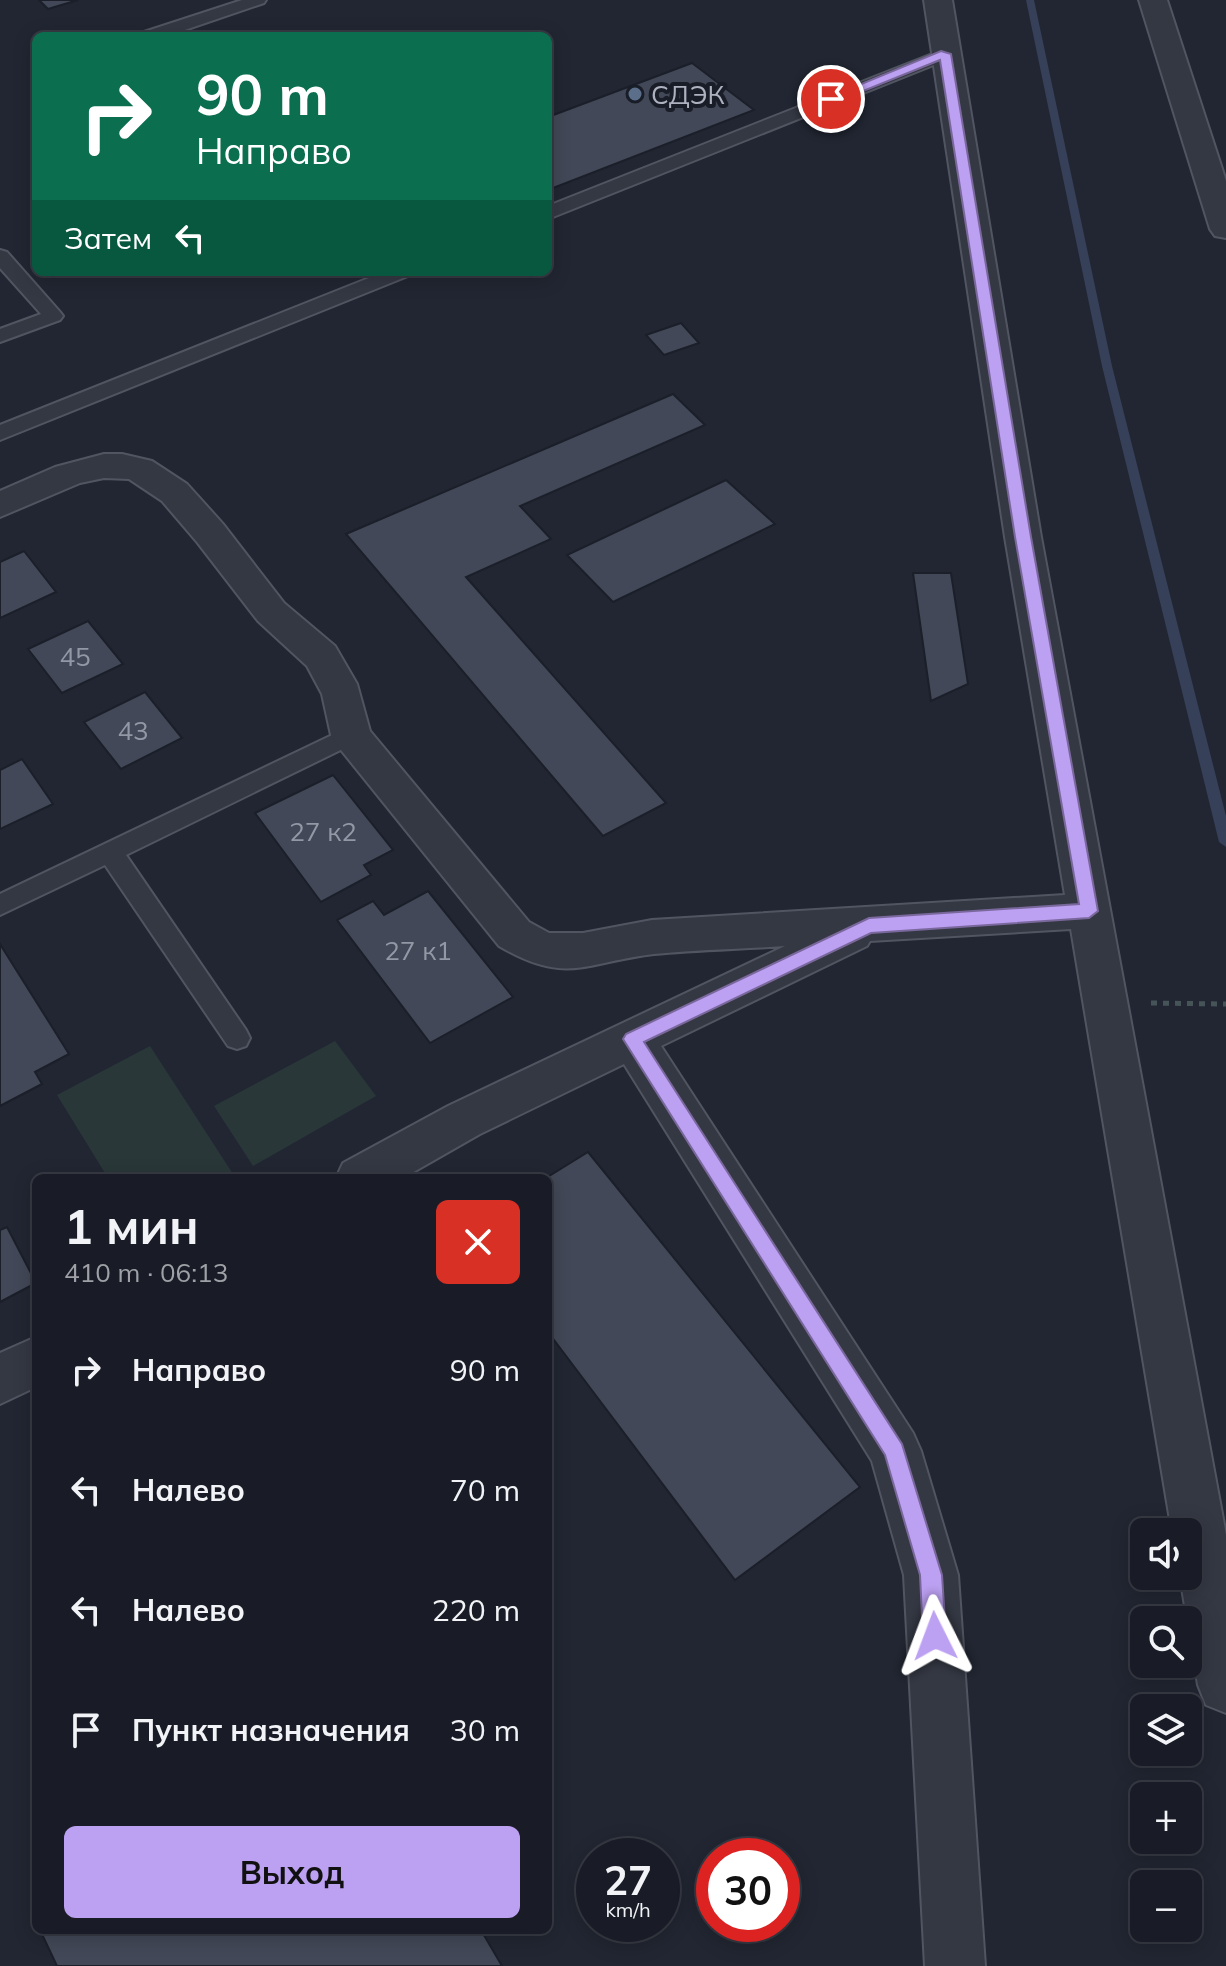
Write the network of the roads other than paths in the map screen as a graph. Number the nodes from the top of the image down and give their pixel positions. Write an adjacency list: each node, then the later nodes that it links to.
1 (258, 0): 4 (lane)
2 (938, 0): 5 (street)
3 (1153, 0): 7 (street)
4 (162, 32)
5 (945, 54): 6 (lane); 16 (street)
6 (552, 211)
7 (1226, 229)
8 (0, 256): 10 (lane)
9 (391, 276): 11 (lane)
10 (0, 336)
11 (0, 433)
12 (0, 505): 13 (street)
13 (351, 735): 14 (lane); 17 (street)
14 (110, 852): 15 (lane); 18 (lane)
15 (0, 905)
16 (1089, 911): 17 (street); 23 (street)
17 (869, 926): 19 (street)
18 (237, 1038)
19 (632, 1039): 20 (street); 24 (street)
20 (367, 1174)
21 (32, 1362): 22 (street)
22 (0, 1380)
23 (1226, 1685)
24 (955, 1966)

